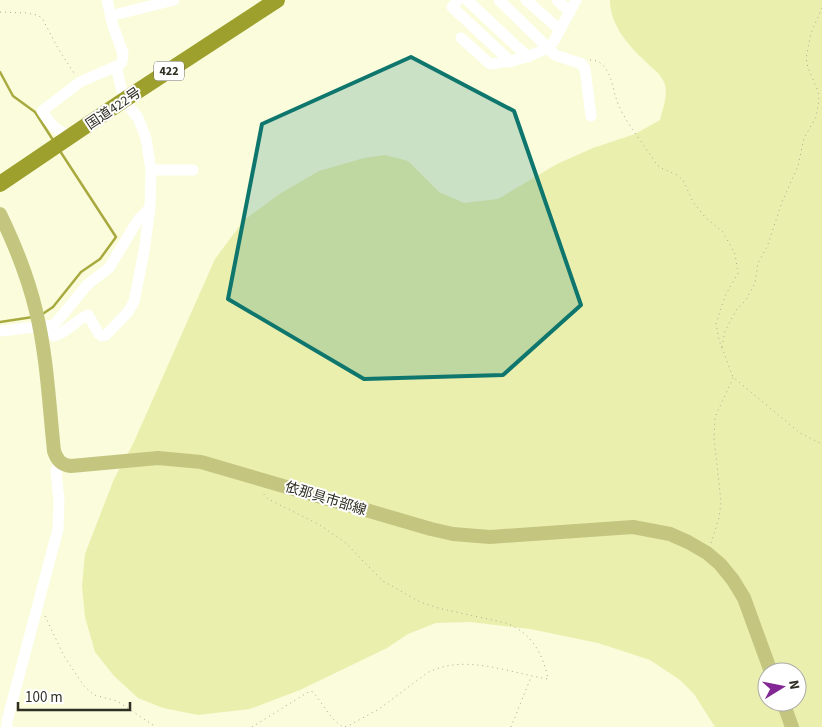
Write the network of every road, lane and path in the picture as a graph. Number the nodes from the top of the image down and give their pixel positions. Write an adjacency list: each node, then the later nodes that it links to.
1 (107, 0): 13 (street)
2 (174, 0): 13 (street)
3 (277, 0): 23 (highway, 国道422号 / 422)
4 (458, 0): 15 (street)
5 (467, 0): 14 (street)
6 (526, 0): 16 (street)
7 (557, 0): 12 (street)
8 (576, 0): 12 (street)
9 (502, 2): 14 (street); 17 (street)
10 (822, 8): 33 (path)
11 (0, 12): 22 (path)
12 (570, 12): 16 (street)
13 (110, 16): 21 (street)
14 (487, 18): 15 (street); 18 (street)
15 (476, 30): 20 (street); 20 (street)
16 (560, 30): 17 (street)
17 (548, 48): 18 (street); 19 (street)
18 (528, 57): 20 (street)
19 (572, 61): 24 (street); 33 (path)
20 (511, 62)
21 (116, 66): 22 (street); 23 (street)
22 (80, 82): 25 (street)
23 (124, 100): 25 (highway, 国道422号 / 422); 26 (street)
24 (591, 116)
25 (62, 142): 28 (highway, 国道422号 / 422)
26 (151, 170): 27 (street); 29 (street)
27 (193, 170)
28 (0, 184)
29 (150, 208): 31 (street); 31 (street)
30 (0, 214): 31 (main road)
31 (44, 326): 32 (street); 36 (main road)
32 (0, 331)
33 (722, 348): 34 (path)
34 (733, 377): 35 (path); 38 (path)
35 (822, 444)
36 (60, 463): 37 (main road, 依那具市部線); 39 (street)
37 (246, 474): 38 (main road, 依那具市部線); 41 (path)
38 (707, 553): 40 (main road, 依那具市部線)
39 (40, 603): 43 (street); 44 (path)
40 (767, 662)
41 (532, 677): 45 (path); 46 (path)
42 (787, 712): 47 (main road)
43 (7, 727)
44 (156, 727)
45 (252, 727)
46 (511, 727)
47 (792, 727)

